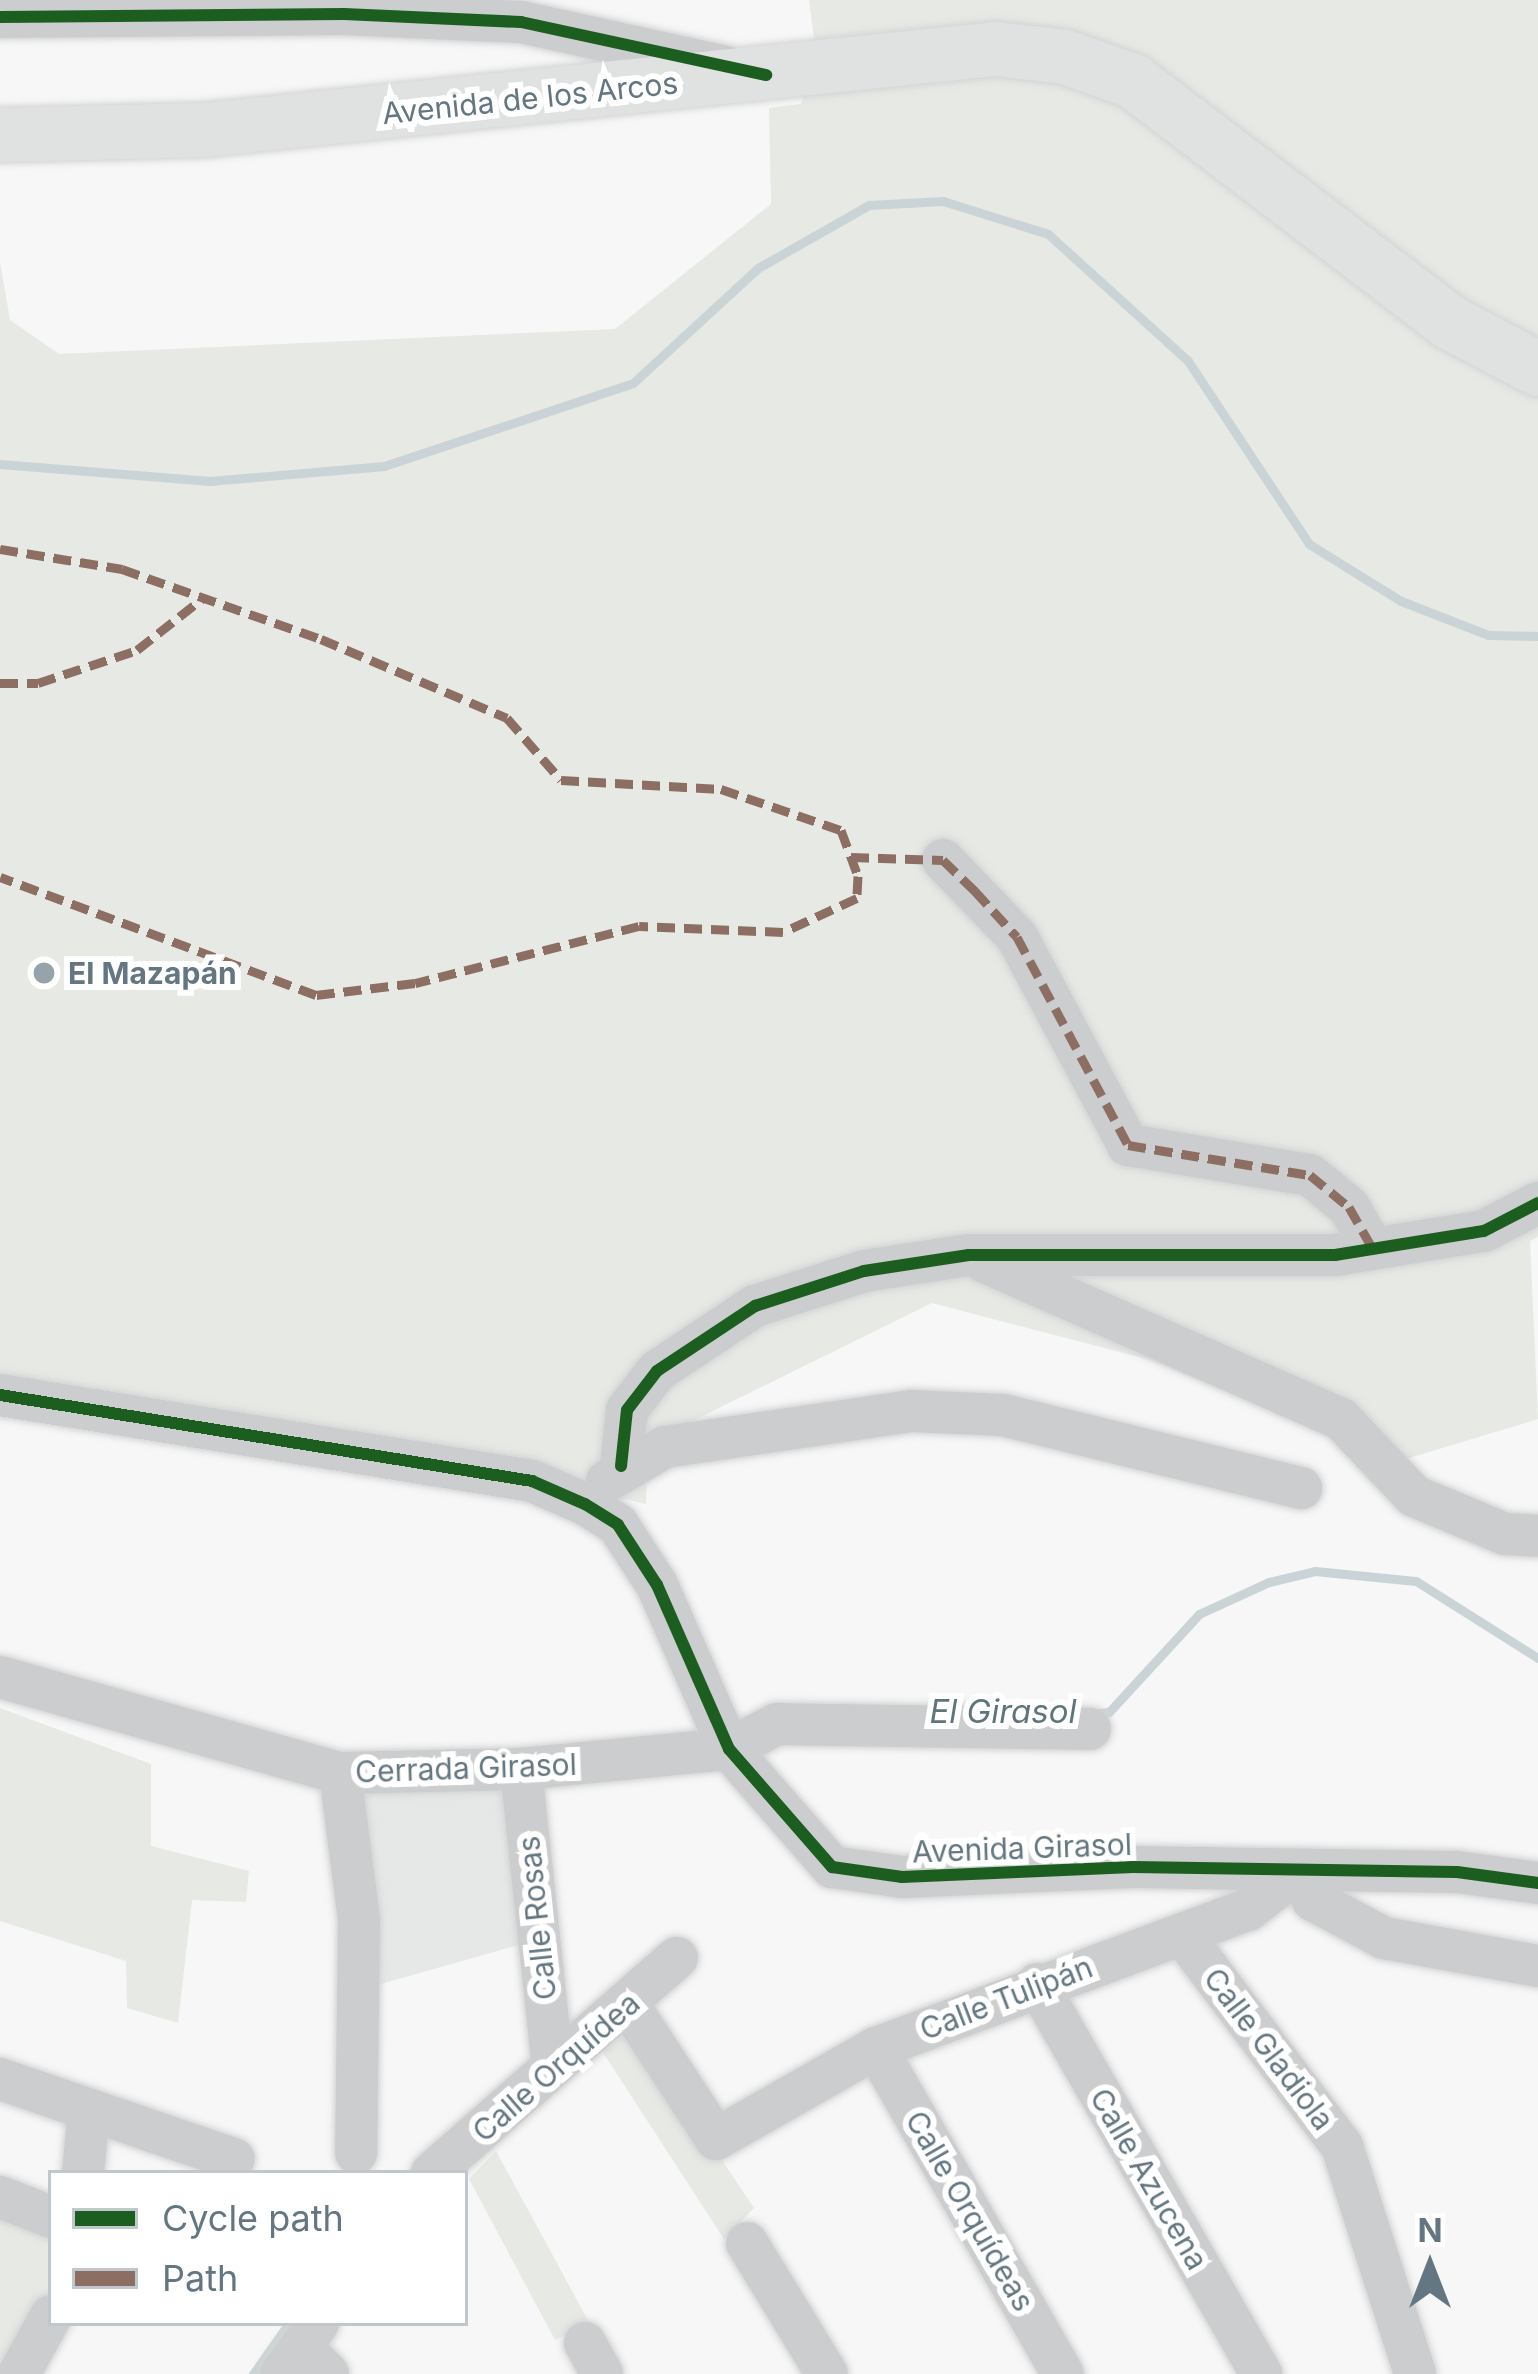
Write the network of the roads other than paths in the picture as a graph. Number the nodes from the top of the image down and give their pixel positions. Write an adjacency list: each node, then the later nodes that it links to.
1 (118, 6): 2 (street); 3 (street)
2 (332, 7): 4 (street)
3 (0, 16)
4 (766, 75): 5 (main road, Avenida de los Arcos); 6 (main road, Avenida de los Arcos)
5 (0, 135)
6 (1538, 369)
7 (943, 860): 9 (street)
8 (1538, 1203): 9 (street)
9 (1373, 1250): 10 (street)
10 (970, 1255): 12 (street); 15 (street)
11 (0, 1396): 14 (street, Avenida Girasol)
12 (621, 1466): 13 (street); 14 (street)
13 (1300, 1488)
14 (585, 1504): 18 (street, Avenida Girasol)
15 (1538, 1536)
16 (0, 1677): 20 (street, Cerrada Girasol)
17 (1090, 1729): 18 (street)
18 (729, 1749): 19 (street, Cerrada Girasol); 21 (street, Avenida Girasol)
19 (520, 1769): 20 (street, Cerrada Girasol); 29 (street, Calle Rosas)
20 (340, 1773): 32 (street)
21 (1300, 1870): 22 (street, Avenida Girasol); 23 (street, Calle Tulipán); 25 (street)
22 (1538, 1883)
23 (1182, 1934): 26 (street, Calle Tulipán); 40 (street, Calle Gladiola)
24 (677, 1958): 27 (street, Calle Orquídea)
25 (1538, 1966)
26 (1037, 1984): 28 (street, Calle Tulipán); 44 (street, Calle Azucena)
27 (629, 2006): 28 (street, Calle Tulipán); 29 (street, Calle Orquídea)
28 (876, 2048): 43 (street, Calle Orquídeas)
29 (553, 2065): 35 (street, Calle Orquídea)
30 (0, 2080): 31 (street)
31 (89, 2108): 33 (street); 34 (street)
32 (356, 2153)
33 (234, 2158)
34 (83, 2170)
35 (436, 2170)
36 (0, 2197): 37 (street)
37 (48, 2216)
38 (746, 2243): 42 (street)
39 (48, 2321): 41 (street)
40 (1401, 2368)
41 (19, 2374)
42 (827, 2374)
43 (1063, 2374)
44 (1261, 2374)

